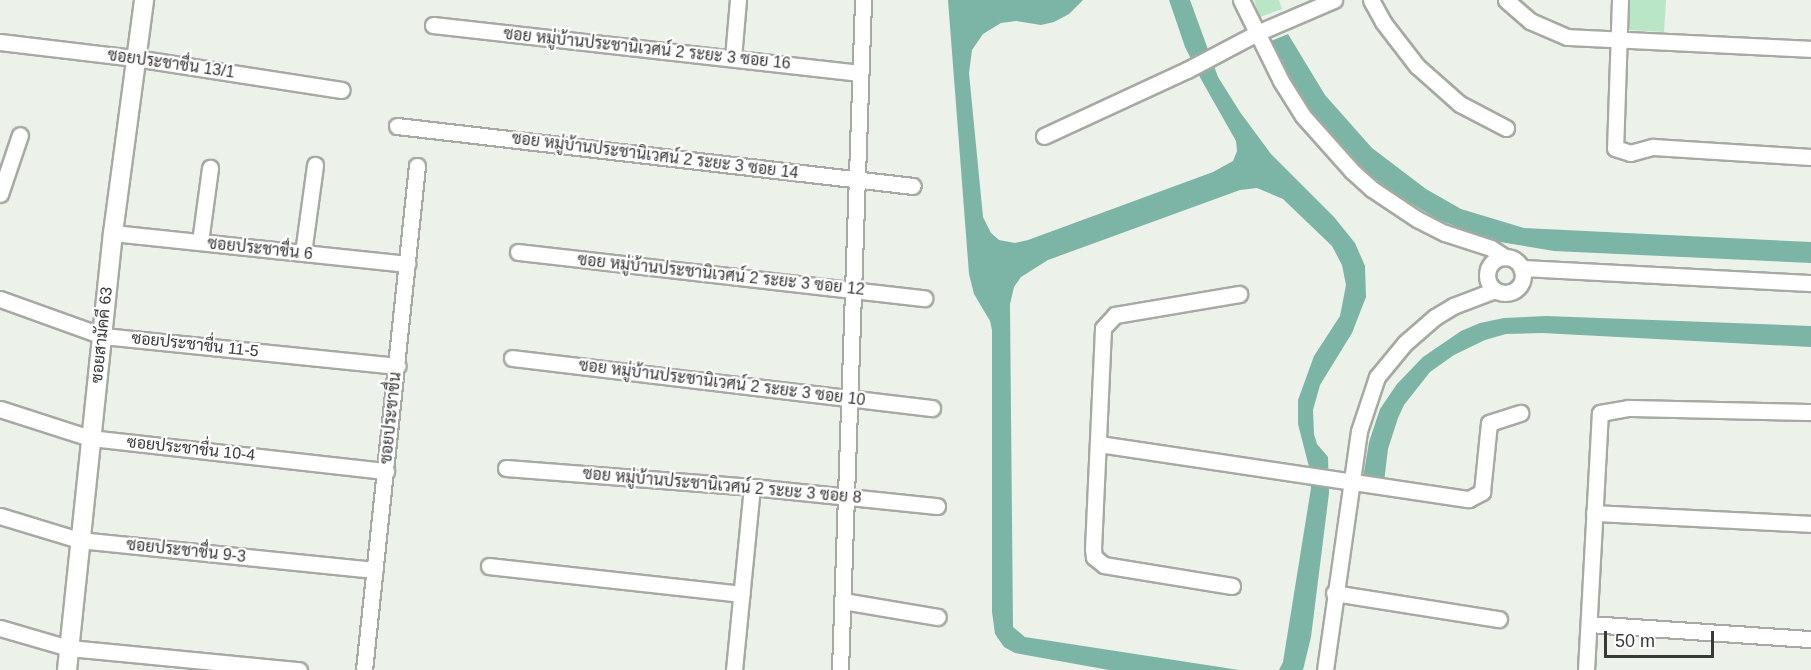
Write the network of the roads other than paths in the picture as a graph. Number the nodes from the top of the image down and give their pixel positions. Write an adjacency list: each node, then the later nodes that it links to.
1 (144, 0): 14 (street, ซอยสามัคคี 63)
2 (738, 0): 15 (street)
3 (863, 0): 16 (street)
4 (1241, 0): 10 (street)
5 (1371, 0): 19 (street)
6 (1506, 0): 11 (street)
7 (1620, 0): 11 (street)
8 (1326, 2): 10 (street)
9 (434, 25): 15 (street, ซอย หมู่บ้านประชานิเวศน์ 2 ระยะ 3 ซอย 16)
10 (1257, 33): 21 (street); 33 (street)
11 (1617, 38): 13 (street); 22 (street)
12 (0, 42): 14 (street, ซอยประชาชื่น 13/1)
13 (1811, 49)
14 (135, 58): 17 (street, ซอยประชาชื่น 13/1); 29 (street, ซอยสามัคคี 63)
15 (733, 58): 16 (street, ซอย หมู่บ้านประชานิเวศน์ 2 ระยะ 3 ซอย 16)
16 (860, 73): 26 (street)
17 (342, 90)
18 (397, 126): 26 (street, ซอย หมู่บ้านประชานิเวศน์ 2 ระยะ 3 ซอย 14)
19 (1506, 128)
20 (20, 135): 28 (street)
21 (1044, 136)
22 (1811, 158)
23 (315, 165): 32 (street)
24 (417, 166): 34 (street, ซอยประชาชื่น)
25 (210, 168): 30 (street)
26 (857, 180): 27 (street, ซอย หมู่บ้านประชานิเวศน์ 2 ระยะ 3 ซอย 14); 37 (street)
27 (913, 186)
28 (0, 194)
29 (113, 232): 30 (street, ซอยประชาชื่น 6); 42 (street, ซอยสามัคคี 63)
30 (200, 242): 32 (street, ซอยประชาชื่น 6)
31 (518, 252): 37 (street, ซอย หมู่บ้านประชานิเวศน์ 2 ระยะ 3 ซอย 12)
32 (303, 253): 34 (street, ซอยประชาชื่น 6)
33 (1505, 257): 35 (street); 38 (street)
34 (407, 264): 44 (street, ซอยประชาชื่น)
35 (1521, 268): 36 (street); 38 (street)
36 (1811, 283)
37 (853, 289): 40 (street, ซอย หมู่บ้านประชานิเวศน์ 2 ระยะ 3 ซอย 12); 45 (street)
38 (1495, 290): 54 (street)
39 (1239, 294): 51 (street)
40 (924, 298)
41 (0, 299): 42 (street, ซอยประชาชื่น 11-5)
42 (103, 336): 44 (street, ซอยประชาชื่น 11-5); 50 (street, ซอยสามัคคี 63)
43 (512, 358): 45 (street, ซอย หมู่บ้านประชานิเวศน์ 2 ระยะ 3 ซอย 10)
44 (397, 366): 53 (street, ซอยประชาชื่น)
45 (850, 398): 46 (street, ซอย หมู่บ้านประชานิเวศน์ 2 ระยะ 3 ซอย 10); 56 (street)
46 (932, 408)
47 (0, 409): 50 (street, ซอยประชาชื่น 10-4)
48 (1811, 412): 58 (street)
49 (1520, 413): 54 (street)
50 (90, 438): 53 (street, ซอยประชาชื่น 10-4); 61 (street, ซอยสามัคคี 63)
51 (1099, 444): 54 (street); 64 (street)
52 (506, 468): 55 (street, ซอย หมู่บ้านประชานิเวศน์ 2 ระยะ 3 ซอย 8)
53 (386, 471): 63 (street, ซอยประชาชื่น)
54 (1352, 481): 66 (street)
55 (752, 487): 56 (street, ซอย หมู่บ้านประชานิเวศน์ 2 ระยะ 3 ซอย 8); 65 (street)
56 (845, 497): 57 (street, ซอย หมู่บ้านประชานิเวศน์ 2 ระยะ 3 ซอย 8); 67 (street)
57 (937, 506)
58 (1594, 513): 60 (street); 70 (street)
59 (0, 516): 61 (street, ซอยประชาชื่น 9-3)
60 (1811, 524)
61 (79, 540): 63 (street, ซอยประชาชื่น 9-3); 73 (street, ซอยสามัคคี 63)
62 (489, 566): 65 (street)
63 (374, 570): 76 (street, ซอยประชาชื่น)
64 (1232, 586)
65 (741, 594): 77 (street)
66 (1334, 594): 69 (street); 79 (street)
67 (843, 601): 68 (street); 78 (street)
68 (938, 617)
69 (1499, 619)
70 (1589, 624): 72 (street); 80 (street)
71 (0, 628): 73 (street)
72 (1811, 639)
73 (69, 648): 74 (street, ซอยสามัคคี 63); 75 (street)
74 (67, 670)
75 (299, 670)
76 (364, 670)
77 (734, 670)
78 (840, 670)
79 (1325, 670)
80 (1586, 670)

